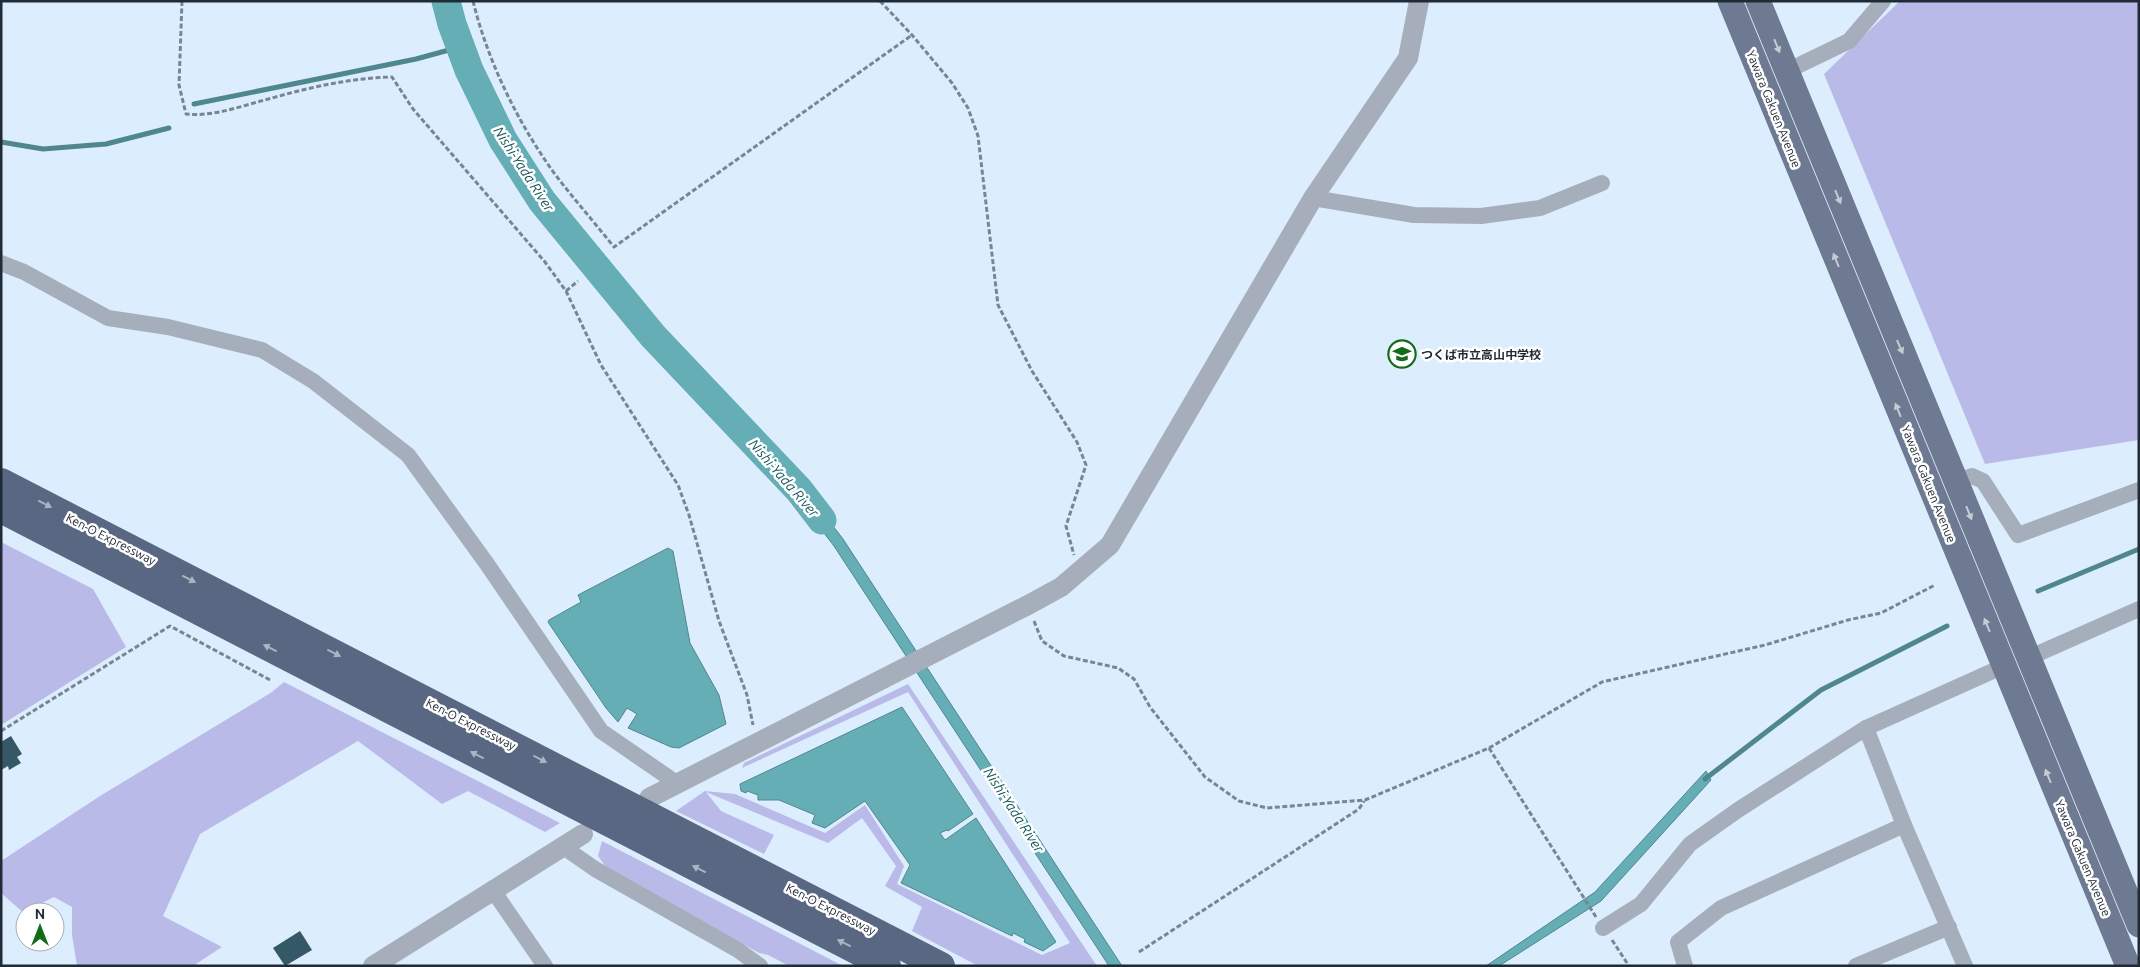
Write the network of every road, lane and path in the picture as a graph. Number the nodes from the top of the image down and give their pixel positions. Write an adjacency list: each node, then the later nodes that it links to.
1 (182, 1): 14 (path)
2 (472, 1): 8 (path)
3 (880, 1): 8 (path)
4 (1419, 1): 11 (street)
5 (1730, 1): 24 (main road, Yawara Gakuen Avenue, one-way to 5)
6 (1758, 1): 9 (main road, Yawara Gakuen Avenue, one-way to 9)
7 (1883, 1): 9 (street)
8 (912, 35): 19 (path)
9 (1787, 71): 16 (main road, Yawara Gakuen Avenue, one-way to 16)
10 (1602, 183): 11 (street)
11 (1312, 198): 19 (street)
12 (1, 264): 30 (street)
13 (578, 281): 14 (path)
14 (566, 291): 28 (path)
15 (1, 482): 45 (highway, Ken-O Expressway, one-way to 45)
16 (1956, 482): 17 (street); 23 (main road, Yawara Gakuen Avenue, one-way to 23)
17 (2139, 490)
18 (1, 509): 44 (highway, Ken-O Expressway, one-way to 18)
19 (1079, 572): 21 (street)
20 (1935, 585): 29 (path)
21 (1028, 605): 28 (street); 32 (path)
22 (2139, 610): 23 (street)
23 (2028, 658): 37 (main road, Yawara Gakuen Avenue)
24 (2004, 666): 26 (street); 50 (main road, Yawara Gakuen Avenue, one-way to 24)
25 (272, 681): 27 (path)
26 (1866, 728): 33 (street); 39 (street)
27 (1, 731)
28 (757, 742): 30 (street)
29 (1489, 748): 32 (path); 39 (path)
30 (678, 784): 31 (street)
31 (649, 798)
32 (1364, 800): 40 (path)
33 (1904, 825): 38 (street); 47 (street)
34 (583, 834): 35 (street)
35 (562, 846): 36 (street); 43 (street)
36 (492, 889): 41 (street); 42 (street)
37 (2139, 926)
38 (1949, 927): 48 (street); 49 (street)
39 (1603, 928): 46 (path)
40 (1139, 952)
41 (373, 966)
42 (546, 966)
43 (760, 966)
44 (887, 966)
45 (942, 966)
46 (1629, 966)
47 (1685, 966)
48 (1856, 966)
49 (1965, 966)
50 (2128, 966)

